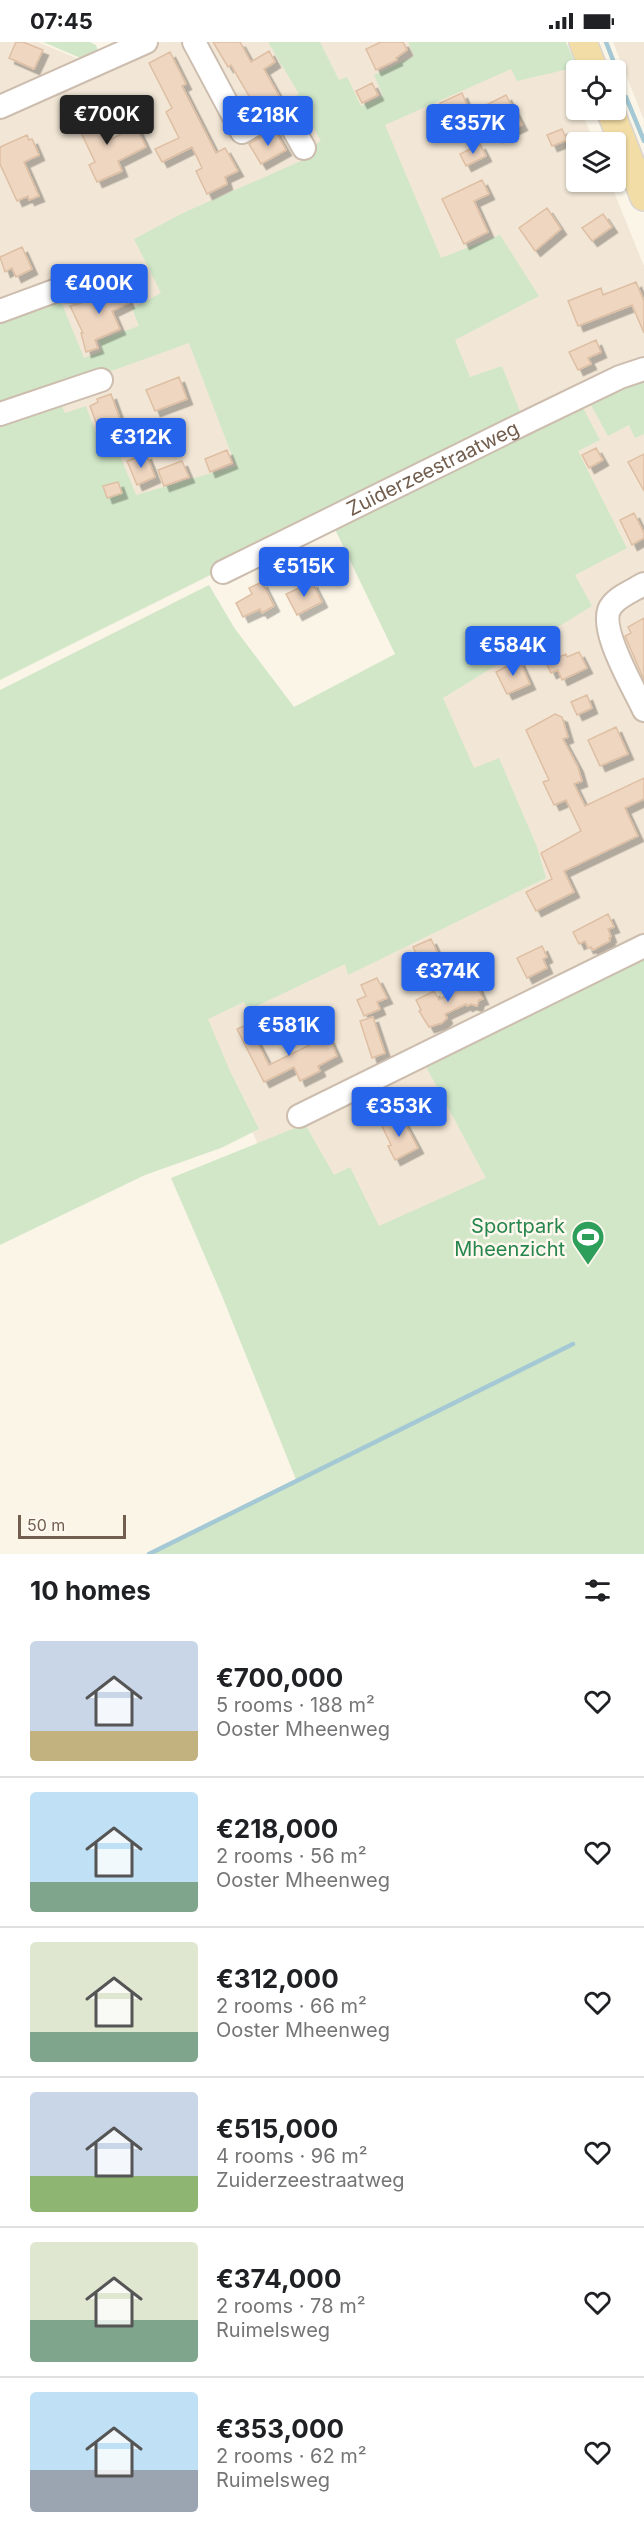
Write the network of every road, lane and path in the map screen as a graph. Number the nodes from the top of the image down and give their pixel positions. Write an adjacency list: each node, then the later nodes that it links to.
1 (146, 42): 4 (street)
2 (194, 42): 8 (street)
3 (583, 42): 5 (main road)
4 (105, 50): 6 (street)
5 (590, 60)
6 (0, 107)
7 (613, 120): 9 (main road)
8 (304, 148)
9 (644, 197)
10 (76, 291): 11 (street)
11 (0, 311)
12 (644, 369): 15 (street, Zuiderzeestraatweg)
13 (101, 380): 14 (street)
14 (0, 414)
15 (223, 572)
16 (644, 584): 17 (street)
17 (644, 710)
18 (644, 946): 19 (street)
19 (298, 1116)

